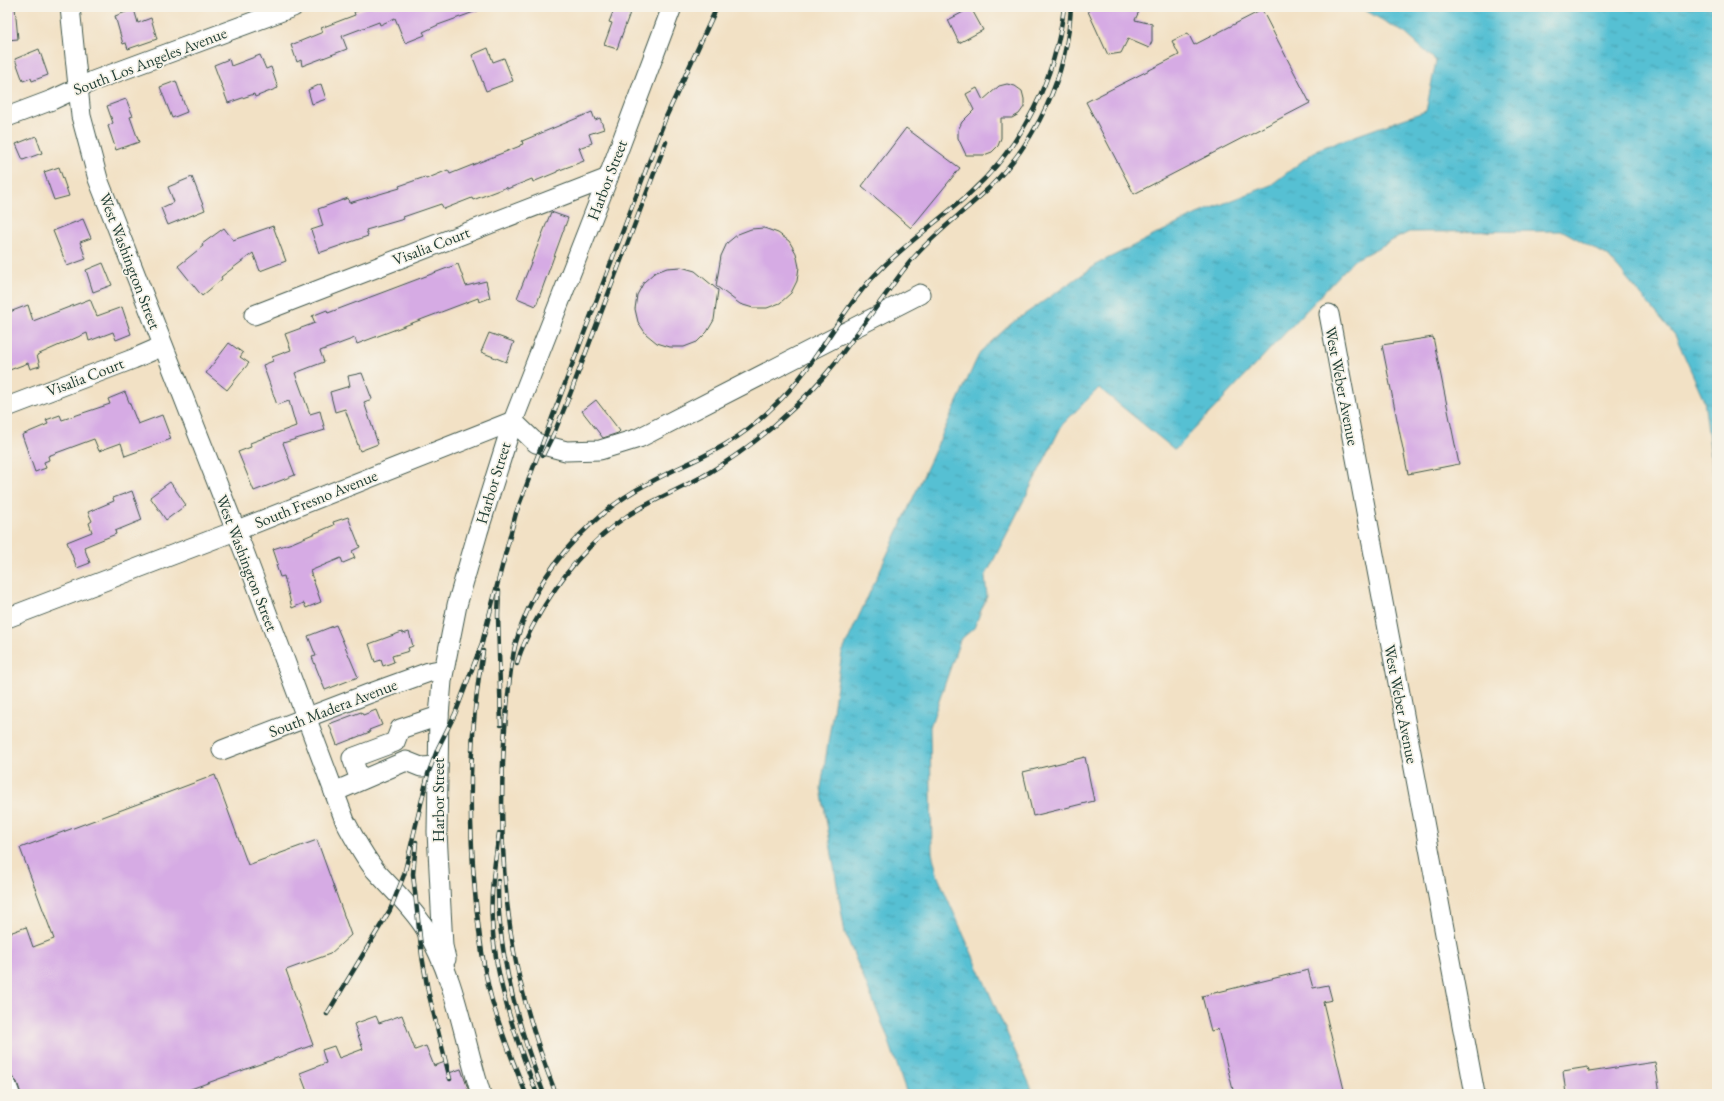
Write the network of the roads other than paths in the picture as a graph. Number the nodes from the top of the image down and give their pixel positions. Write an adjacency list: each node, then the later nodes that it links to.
1 (70, 7): 4 (street, West Washington Street)
2 (293, 7): 4 (street, South Los Angeles Avenue)
3 (672, 7): 6 (street, Harbor Street)
4 (79, 88): 5 (street, South Los Angeles Avenue); 10 (street, West Washington Street)
5 (7, 117)
6 (608, 178): 9 (street, Visalia Court); 12 (street, Harbor Street)
7 (920, 294): 12 (street)
8 (1329, 314): 26 (street, West Weber Avenue)
9 (254, 315)
10 (163, 346): 11 (street, Visalia Court); 13 (street, West Washington Street)
11 (7, 407)
12 (513, 421): 13 (street, South Fresno Avenue); 15 (street, Harbor Street)
13 (235, 531): 14 (street, South Fresno Avenue); 17 (street, West Washington Street)
14 (7, 618)
15 (444, 668): 16 (street, Harbor Street); 17 (street, South Madera Avenue)
16 (439, 716): 19 (street, Harbor Street); 20 (street)
17 (306, 718): 18 (street, South Madera Avenue); 21 (street, West Washington Street)
18 (222, 750)
19 (438, 766): 20 (street); 22 (street, Harbor Street)
20 (360, 780): 21 (street)
21 (334, 792): 22 (street, West Washington Street)
22 (451, 984): 25 (street, West Washington Street)
23 (7, 1086): 24 (street)
24 (10, 1094)
25 (481, 1094)
26 (1475, 1094)

